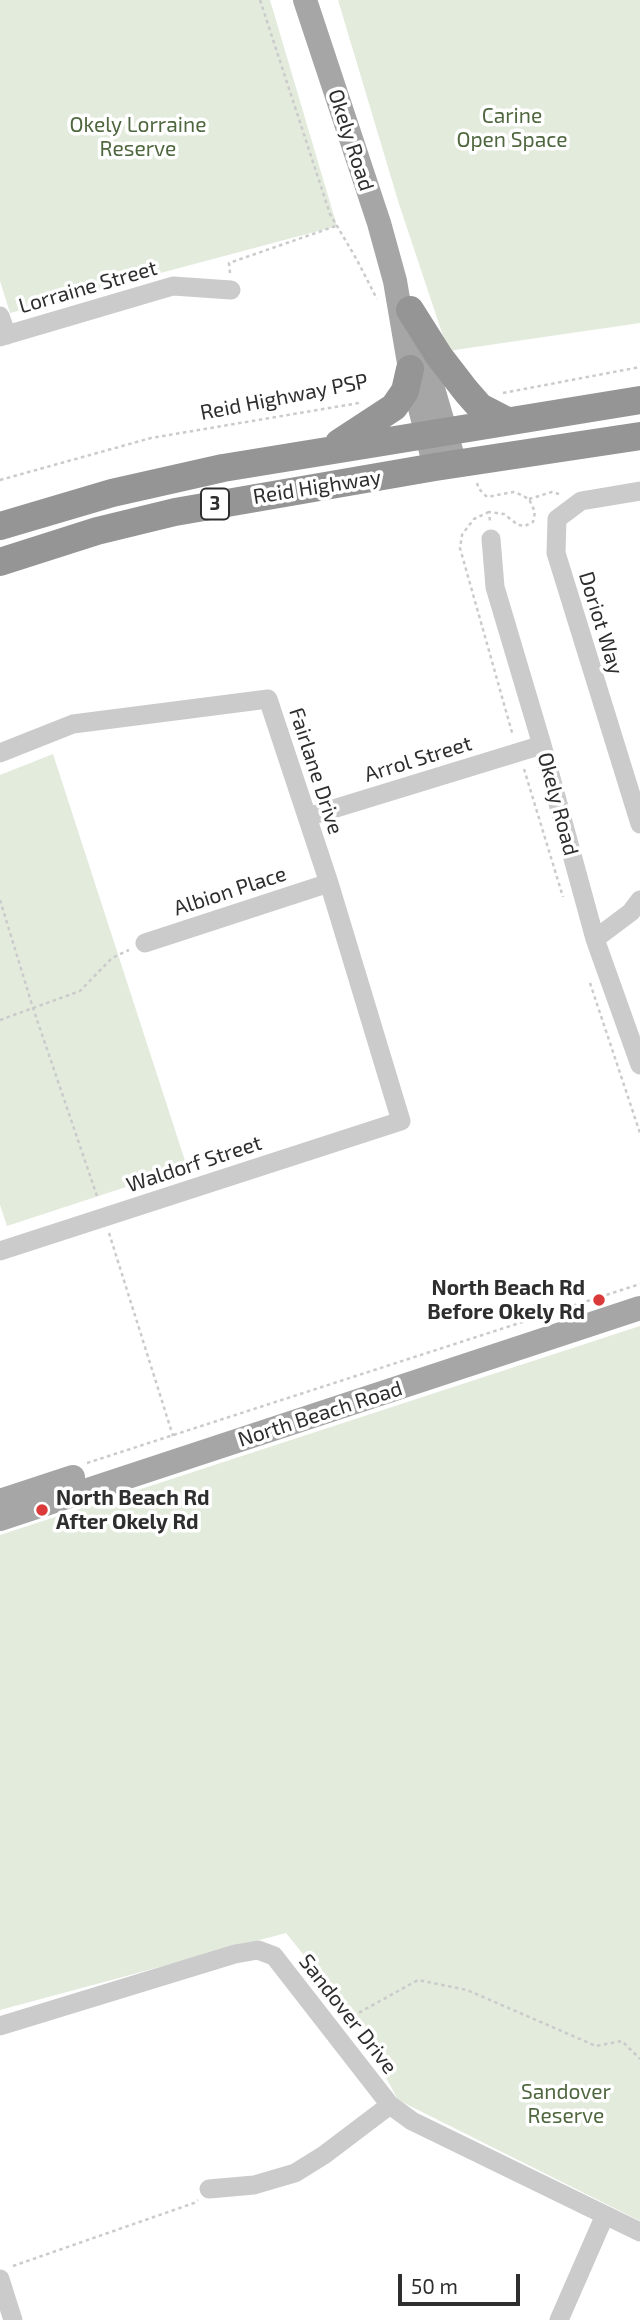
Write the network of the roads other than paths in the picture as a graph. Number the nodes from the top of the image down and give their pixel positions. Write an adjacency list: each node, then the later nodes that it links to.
1 (305, 0): 2 (main road, Okely Road)
2 (395, 281): 4 (main road, Okely Road); 7 (main road, Okely Road)
3 (231, 290): 6 (street, Lorraine Street)
4 (410, 310): 9 (highway); 10 (main road, Okely Road)
5 (0, 316): 6 (street)
6 (4, 336)
7 (410, 369): 10 (main road, Okely Road); 12 (highway)
8 (640, 400): 9 (highway, Reid Highway / 3)
9 (507, 421): 10 (highway, Reid Highway / 3)
10 (436, 432): 12 (highway, Reid Highway / 3); 13 (main road, Okely Road)
11 (640, 436): 13 (highway, Reid Highway / 3)
12 (328, 450): 15 (highway, Reid Highway / 3)
13 (454, 464): 17 (highway, Reid Highway / 3)
14 (640, 491): 21 (street, Doriot Way)
15 (0, 526)
16 (491, 539): 18 (street, Okely Road)
17 (0, 562)
18 (542, 745): 20 (street, Arrol Street); 24 (street, Okely Road)
19 (0, 753): 20 (street, Fairlane Drive)
20 (307, 817): 22 (street, Fairlane Drive)
21 (640, 824)
22 (329, 883): 25 (street, Albion Place); 27 (street, Fairlane Drive)
23 (640, 900): 24 (street)
24 (595, 939): 26 (street, Okely Road)
25 (145, 943)
26 (640, 1065)
27 (401, 1121): 28 (street, Waldorf Street)
28 (0, 1251)
29 (640, 1293): 31 (main road, North Beach Road)
30 (640, 1308): 32 (main road, North Beach Road)
31 (0, 1501)
32 (0, 1519)
33 (0, 2026): 34 (street, Sandover Drive)
34 (390, 2105): 35 (street); 36 (street, Sandover Drive)
35 (209, 2189)
36 (605, 2215): 37 (street, Sandover Drive); 40 (street)
37 (640, 2232)
38 (6, 2272): 39 (street)
39 (13, 2320)
40 (558, 2320)

